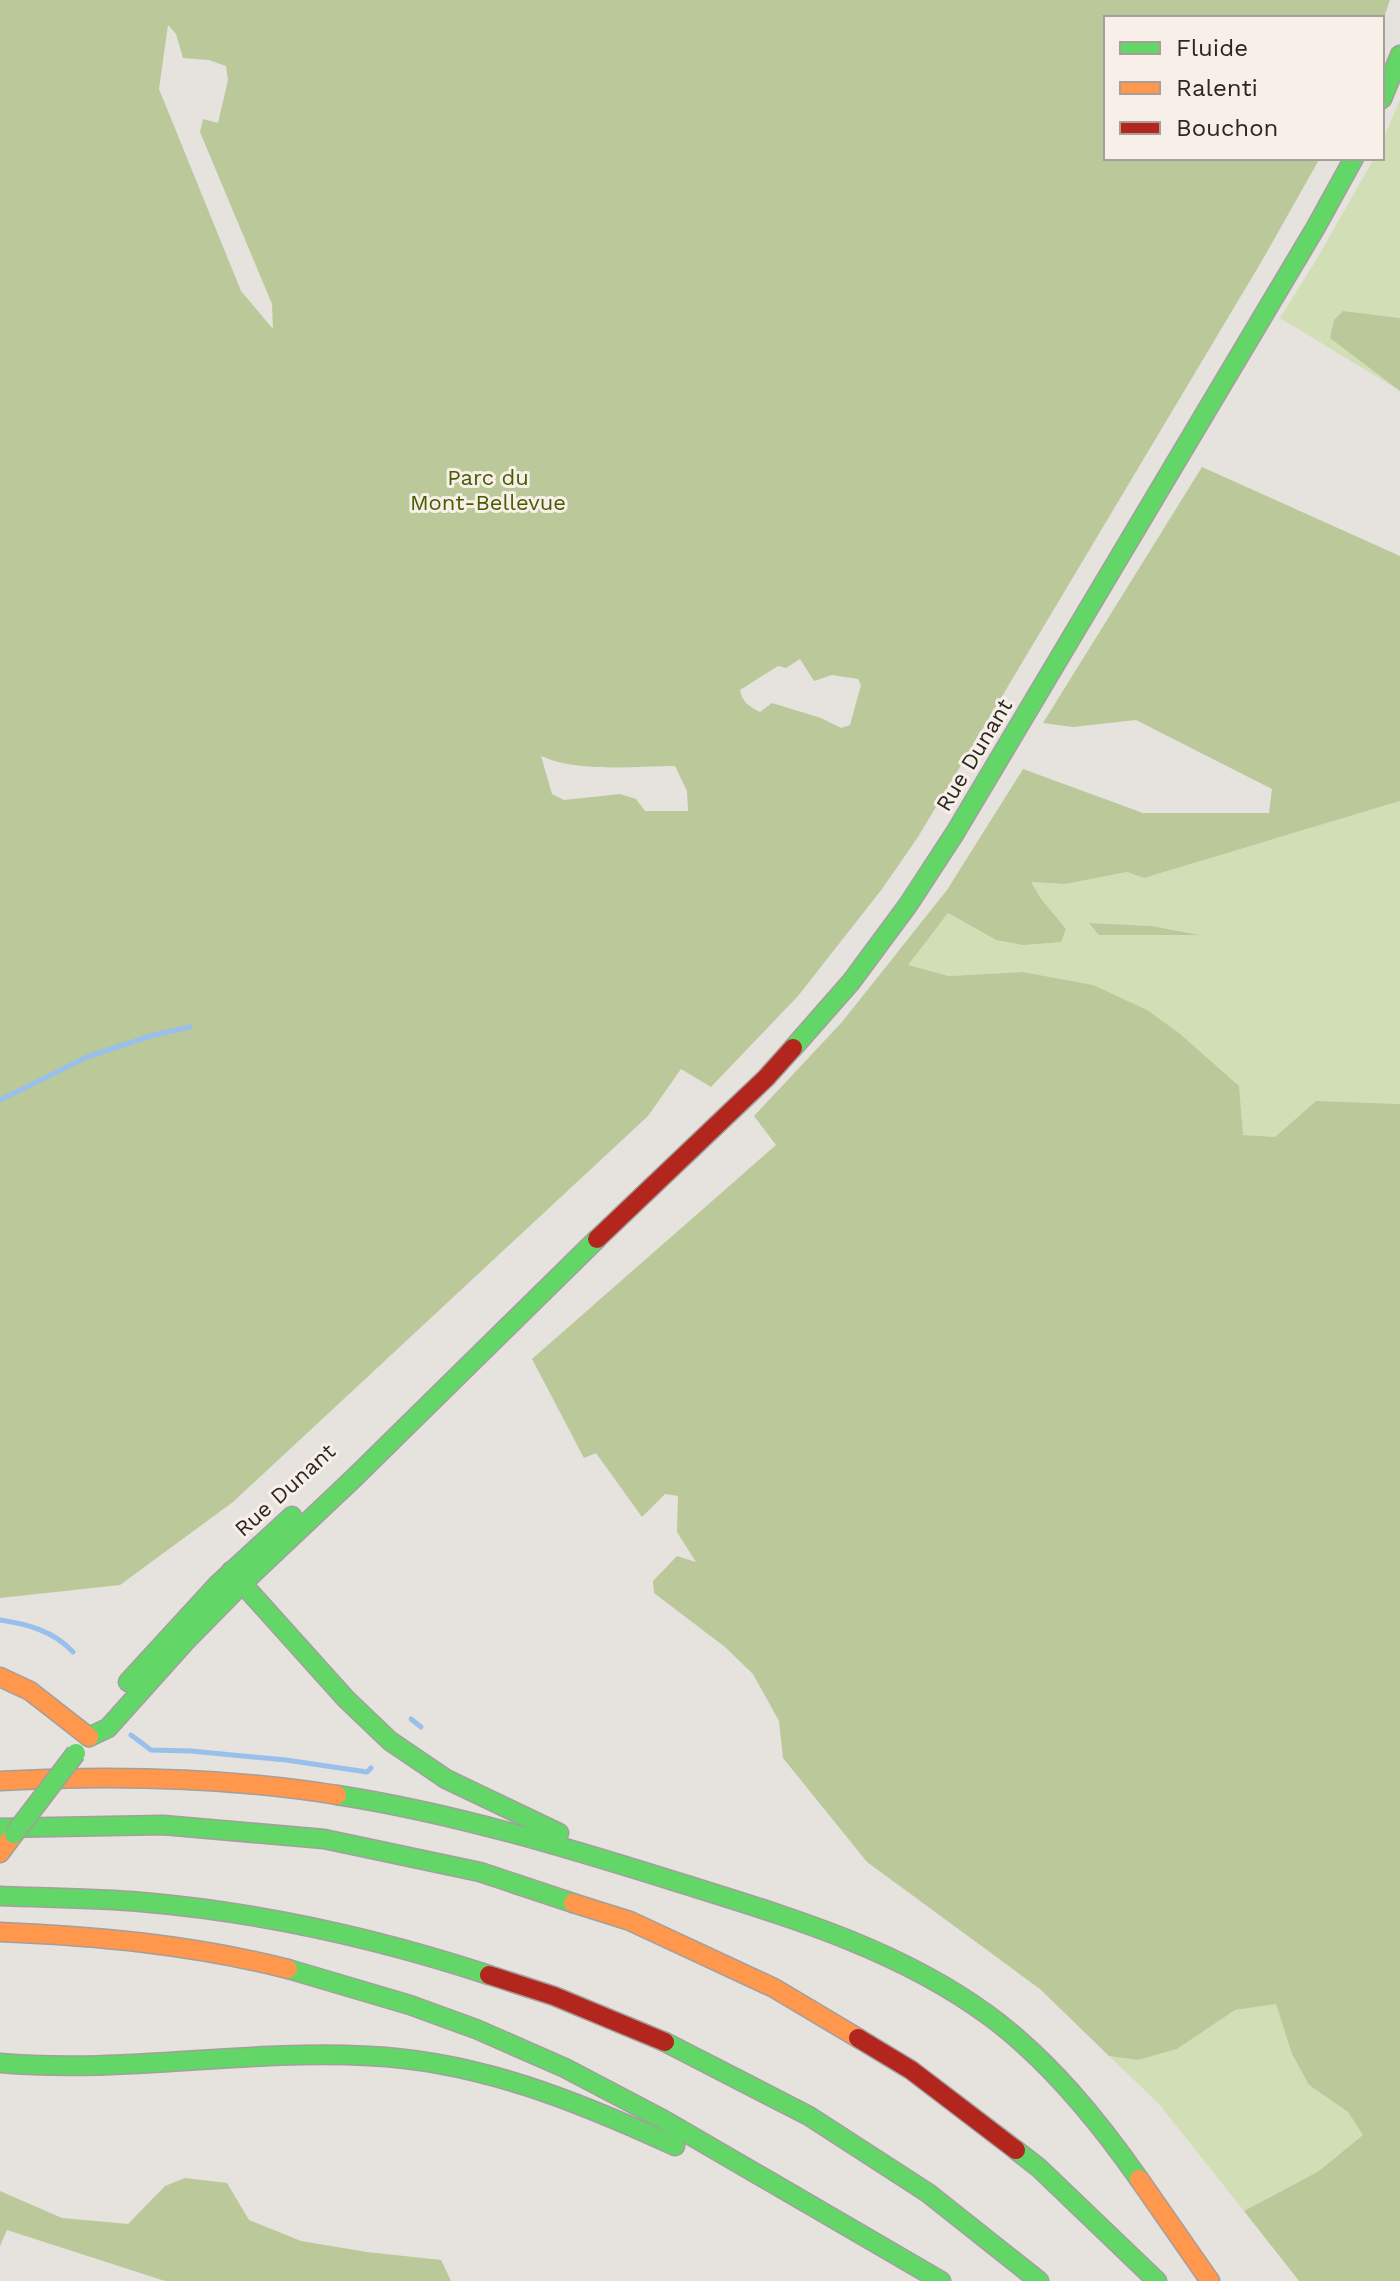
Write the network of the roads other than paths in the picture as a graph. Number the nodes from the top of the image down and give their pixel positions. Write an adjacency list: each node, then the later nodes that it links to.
1 (1400, 55): 2 (main road)
2 (1384, 94)
3 (1353, 160): 4 (main road, Rue Dunant)
4 (237, 1577): 6 (main road, Rue Dunant); 10 (main road)
5 (0, 1677): 6 (main road)
6 (89, 1737): 9 (main road, Rue Dunant, bridge)
7 (0, 1781): 10 (main road)
8 (0, 1828): 17 (main road)
9 (0, 1853)
10 (631, 1868): 18 (main road)
11 (0, 1896): 16 (main road)
12 (0, 1932): 14 (main road)
13 (0, 2063): 14 (main road)
14 (851, 2229): 15 (main road)
15 (941, 2281)
16 (1039, 2281)
17 (1157, 2281)
18 (1210, 2281)

